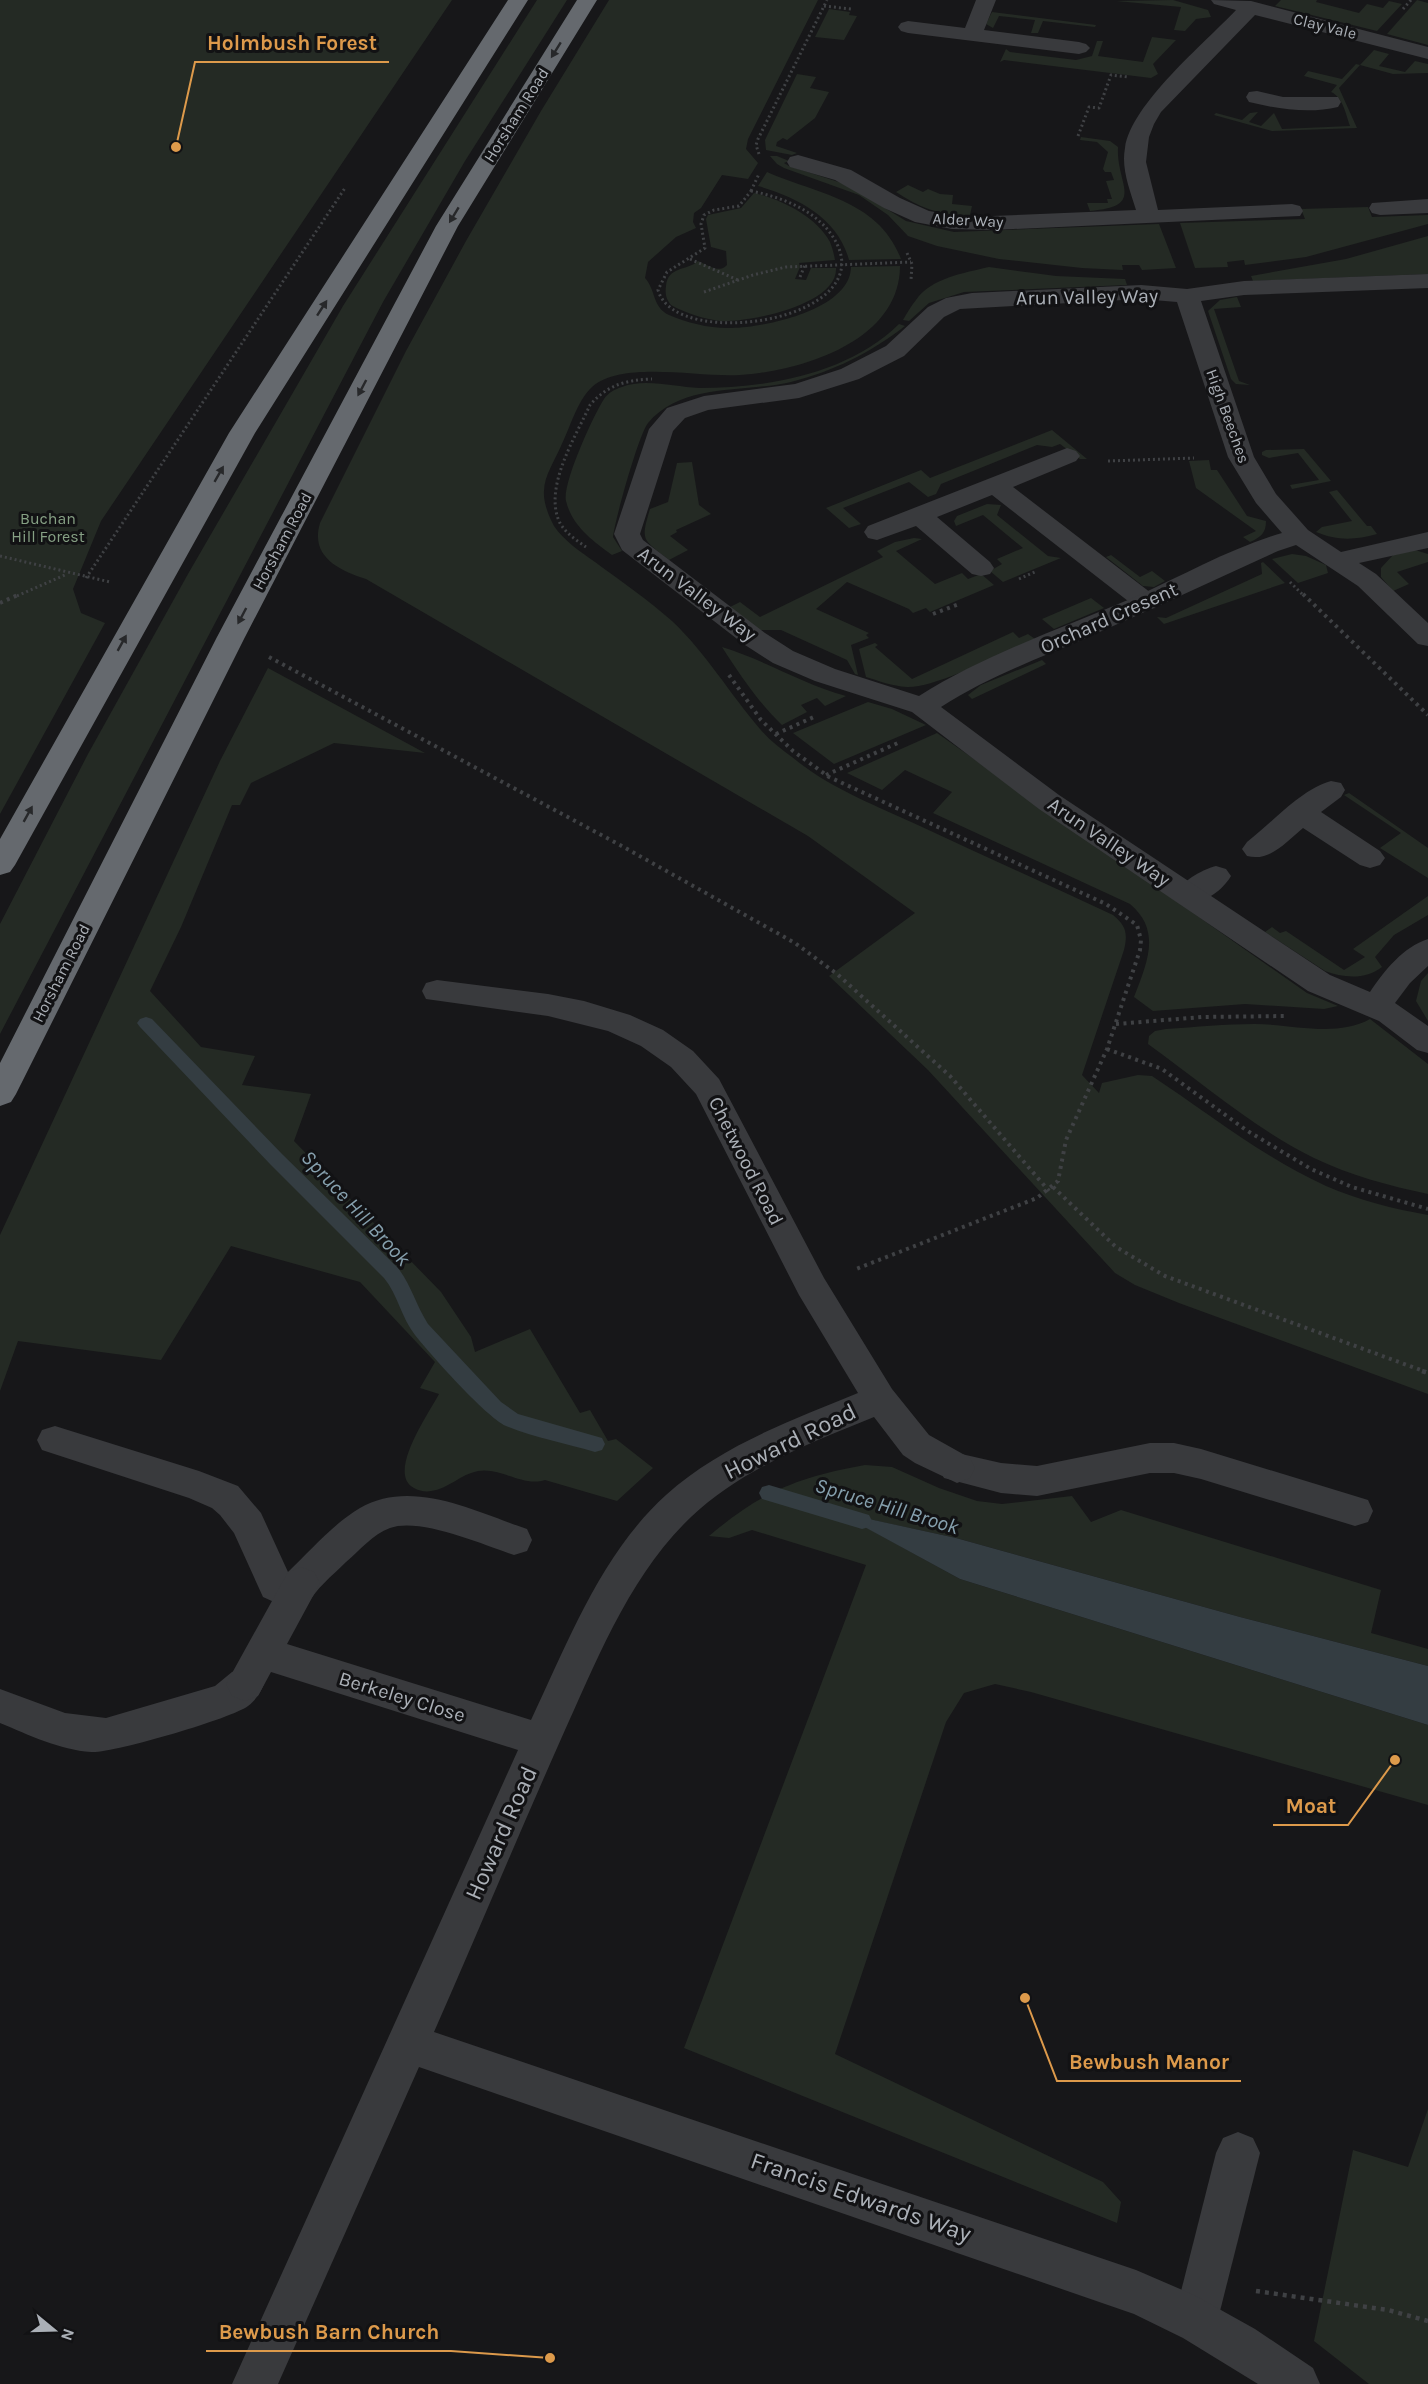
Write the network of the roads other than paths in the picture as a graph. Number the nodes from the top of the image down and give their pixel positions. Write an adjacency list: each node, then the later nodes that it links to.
1 (518, 0): 34 (highway, one-way to 1)
2 (587, 0): 41 (highway, Horsham Road, one-way to 41)
3 (986, 0): 7 (street)
4 (1221, 0): 5 (street, Clay Vale)
5 (1251, 7): 9 (street, Clay Vale); 16 (street)
6 (908, 27): 7 (street)
7 (972, 35): 8 (street)
8 (1079, 48)
9 (1428, 53)
10 (1257, 97): 11 (street)
11 (1330, 102)
12 (798, 162): 16 (street, Alder Way)
13 (1428, 206): 14 (street)
14 (1380, 208)
15 (1292, 211): 16 (street, Alder Way)
16 (1149, 216)
17 (1428, 281): 18 (street, Arun Valley Way)
18 (1187, 296): 23 (street, High Beeches); 29 (street, Arun Valley Way)
19 (1067, 456): 20 (street)
20 (996, 486): 21 (street); 27 (street)
21 (919, 515): 22 (street); 26 (street)
22 (877, 532)
23 (1299, 536): 25 (street, High Beeches); 27 (street, Orchard Cresent)
24 (1428, 540): 25 (street)
25 (1339, 561): 28 (street, High Beeches)
26 (981, 568)
27 (1146, 602): 29 (street, Orchard Cresent)
28 (1428, 638)
29 (922, 706): 36 (street, Arun Valley Way)
30 (1331, 790): 31 (street)
31 (1300, 812): 32 (street); 33 (street)
32 (1257, 849)
33 (1370, 858)
34 (0, 865)
35 (1216, 876): 36 (street)
36 (1189, 895): 39 (street, Arun Valley Way)
37 (1428, 950): 39 (street)
38 (437, 991): 42 (street, Chetwood Road)
39 (1377, 1006): 40 (street, Arun Valley Way)
40 (1428, 1042)
41 (0, 1094)
42 (880, 1399): 44 (street, Chetwood Road); 49 (street, Howard Road)
43 (55, 1440): 46 (street)
44 (1355, 1511)
45 (514, 1540): 46 (street)
46 (298, 1589): 47 (street)
47 (254, 1669): 48 (street); 49 (street, Berkeley Close)
48 (0, 1706)
49 (541, 1740): 50 (street, Howard Road)
50 (409, 2043): 52 (street, Francis Edwards Way); 53 (street, Howard Road)
51 (1238, 2153): 52 (street)
52 (1196, 2319): 54 (street, Francis Edwards Way)
53 (255, 2384)
54 (1297, 2384)

